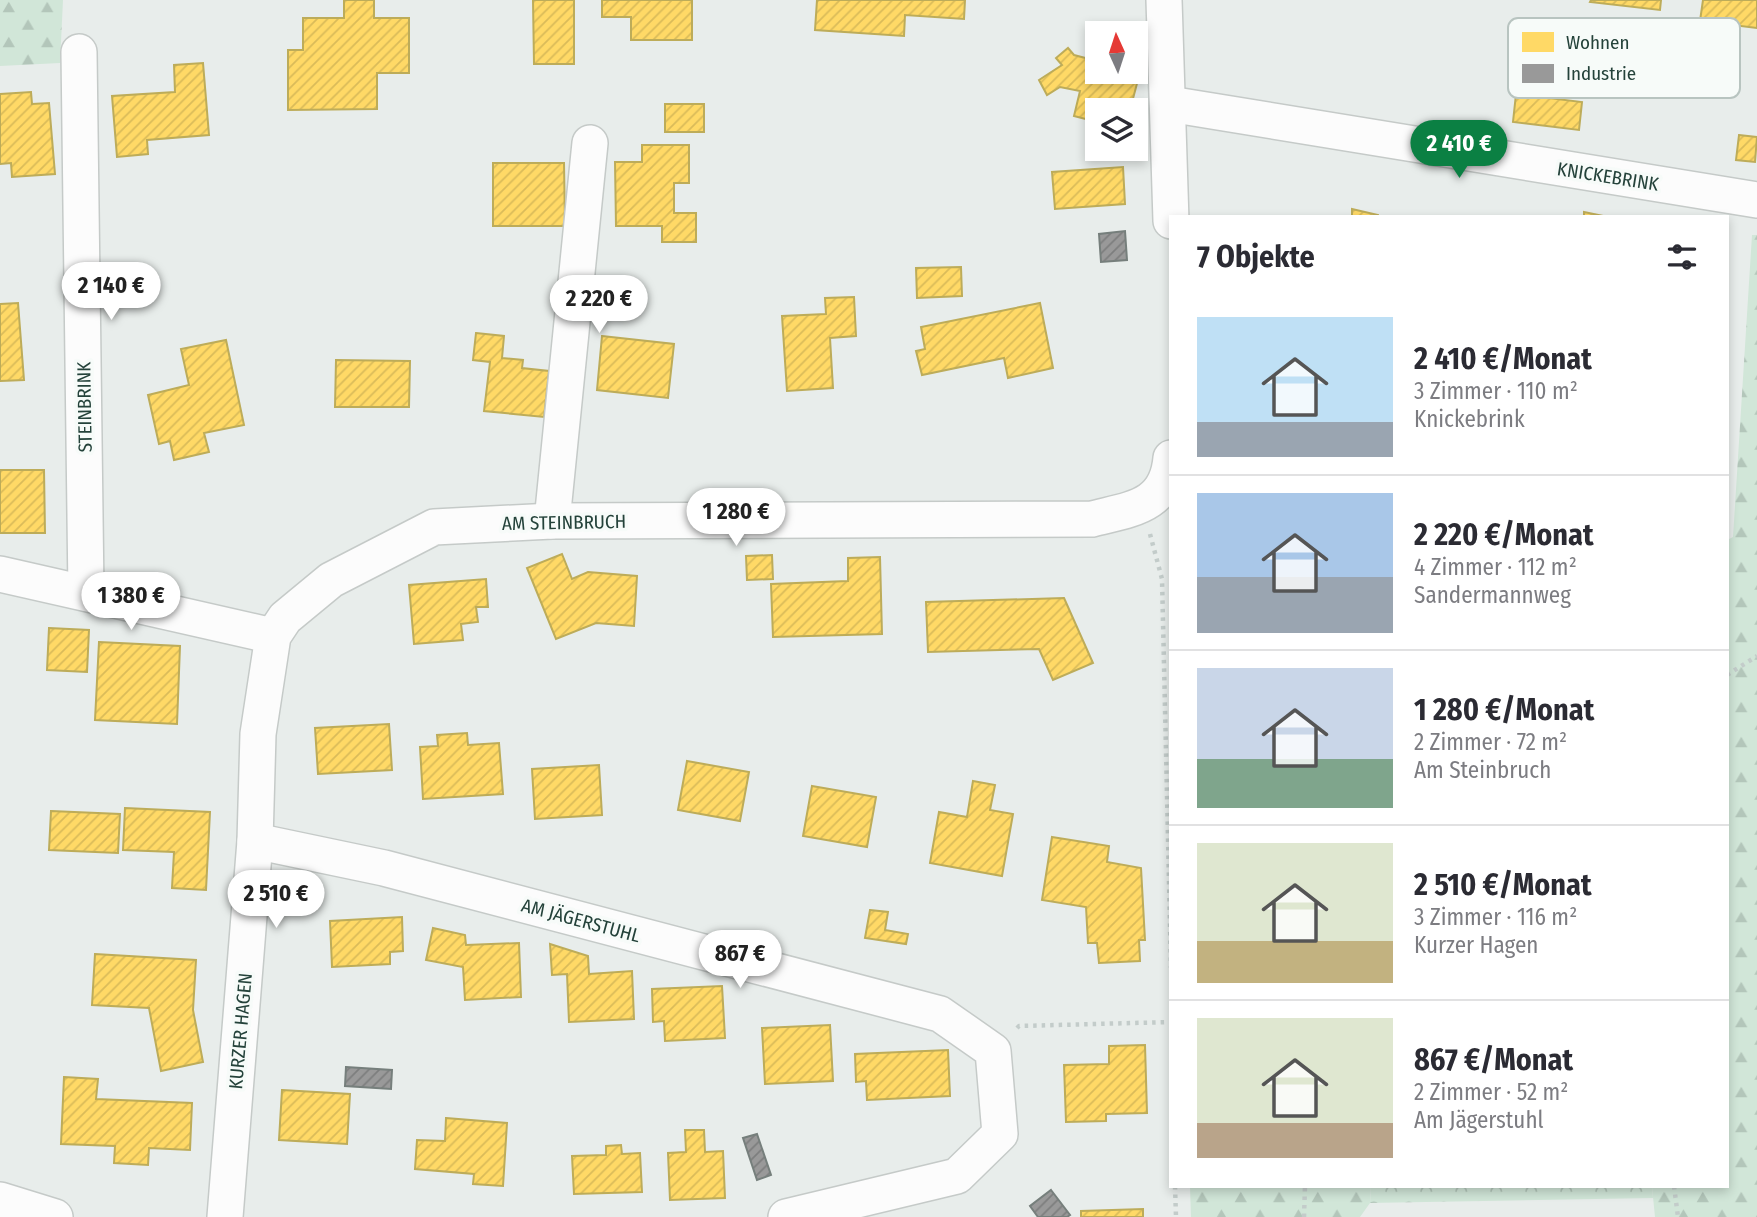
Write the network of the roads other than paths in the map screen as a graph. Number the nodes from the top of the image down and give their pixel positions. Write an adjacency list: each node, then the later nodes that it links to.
1 (1164, 0): 3 (street)
2 (79, 52): 10 (street, STEINBRINK)
3 (1169, 104): 5 (street, KNICKEBRINK); 6 (street)
4 (590, 143): 8 (street)
5 (1757, 200)
6 (1171, 215)
7 (1163, 488): 8 (street, AM STEINBRUCH)
8 (552, 521): 11 (street, AM STEINBRUCH)
9 (0, 574): 10 (street)
10 (86, 593): 11 (street)
11 (273, 636): 12 (street, KURZER HAGEN)
12 (255, 841): 15 (street, KURZER HAGEN); 16 (street, AM JÄGERSTUHL)
13 (0, 1200): 14 (street)
14 (55, 1217)
15 (225, 1217)
16 (786, 1217)

